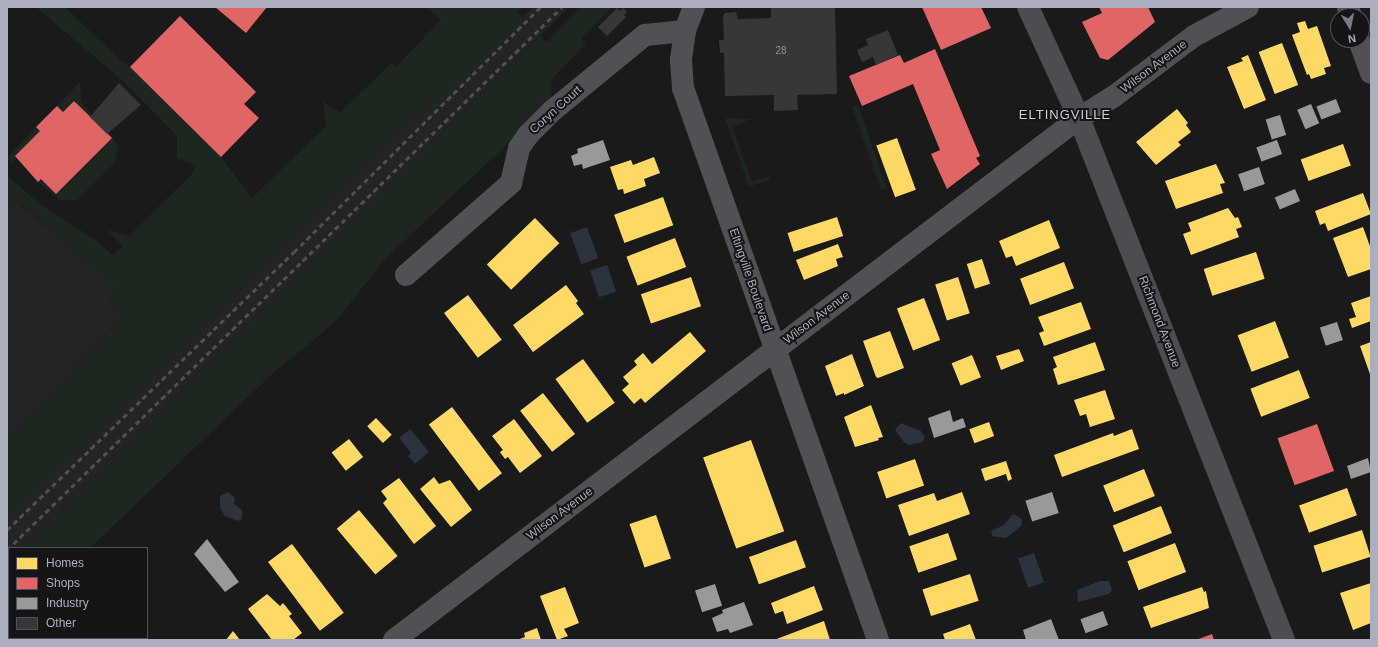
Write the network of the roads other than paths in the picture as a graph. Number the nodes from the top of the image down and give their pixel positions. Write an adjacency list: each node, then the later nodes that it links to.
1 (694, 7): 4 (street, Eltingville Boulevard)
2 (1028, 7): 7 (main road, Richmond Avenue)
3 (1248, 7): 7 (street, Wilson Avenue)
4 (685, 31): 8 (street, Coryn Court); 9 (street, Eltingville Boulevard)
5 (1362, 48): 6 (street)
6 (1371, 73)
7 (1079, 118): 9 (street, Wilson Avenue); 12 (main road, Richmond Avenue)
8 (406, 275)
9 (775, 350): 10 (street, Wilson Avenue); 11 (street, Eltingville Boulevard)
10 (394, 640)
11 (878, 640)
12 (1284, 640)

